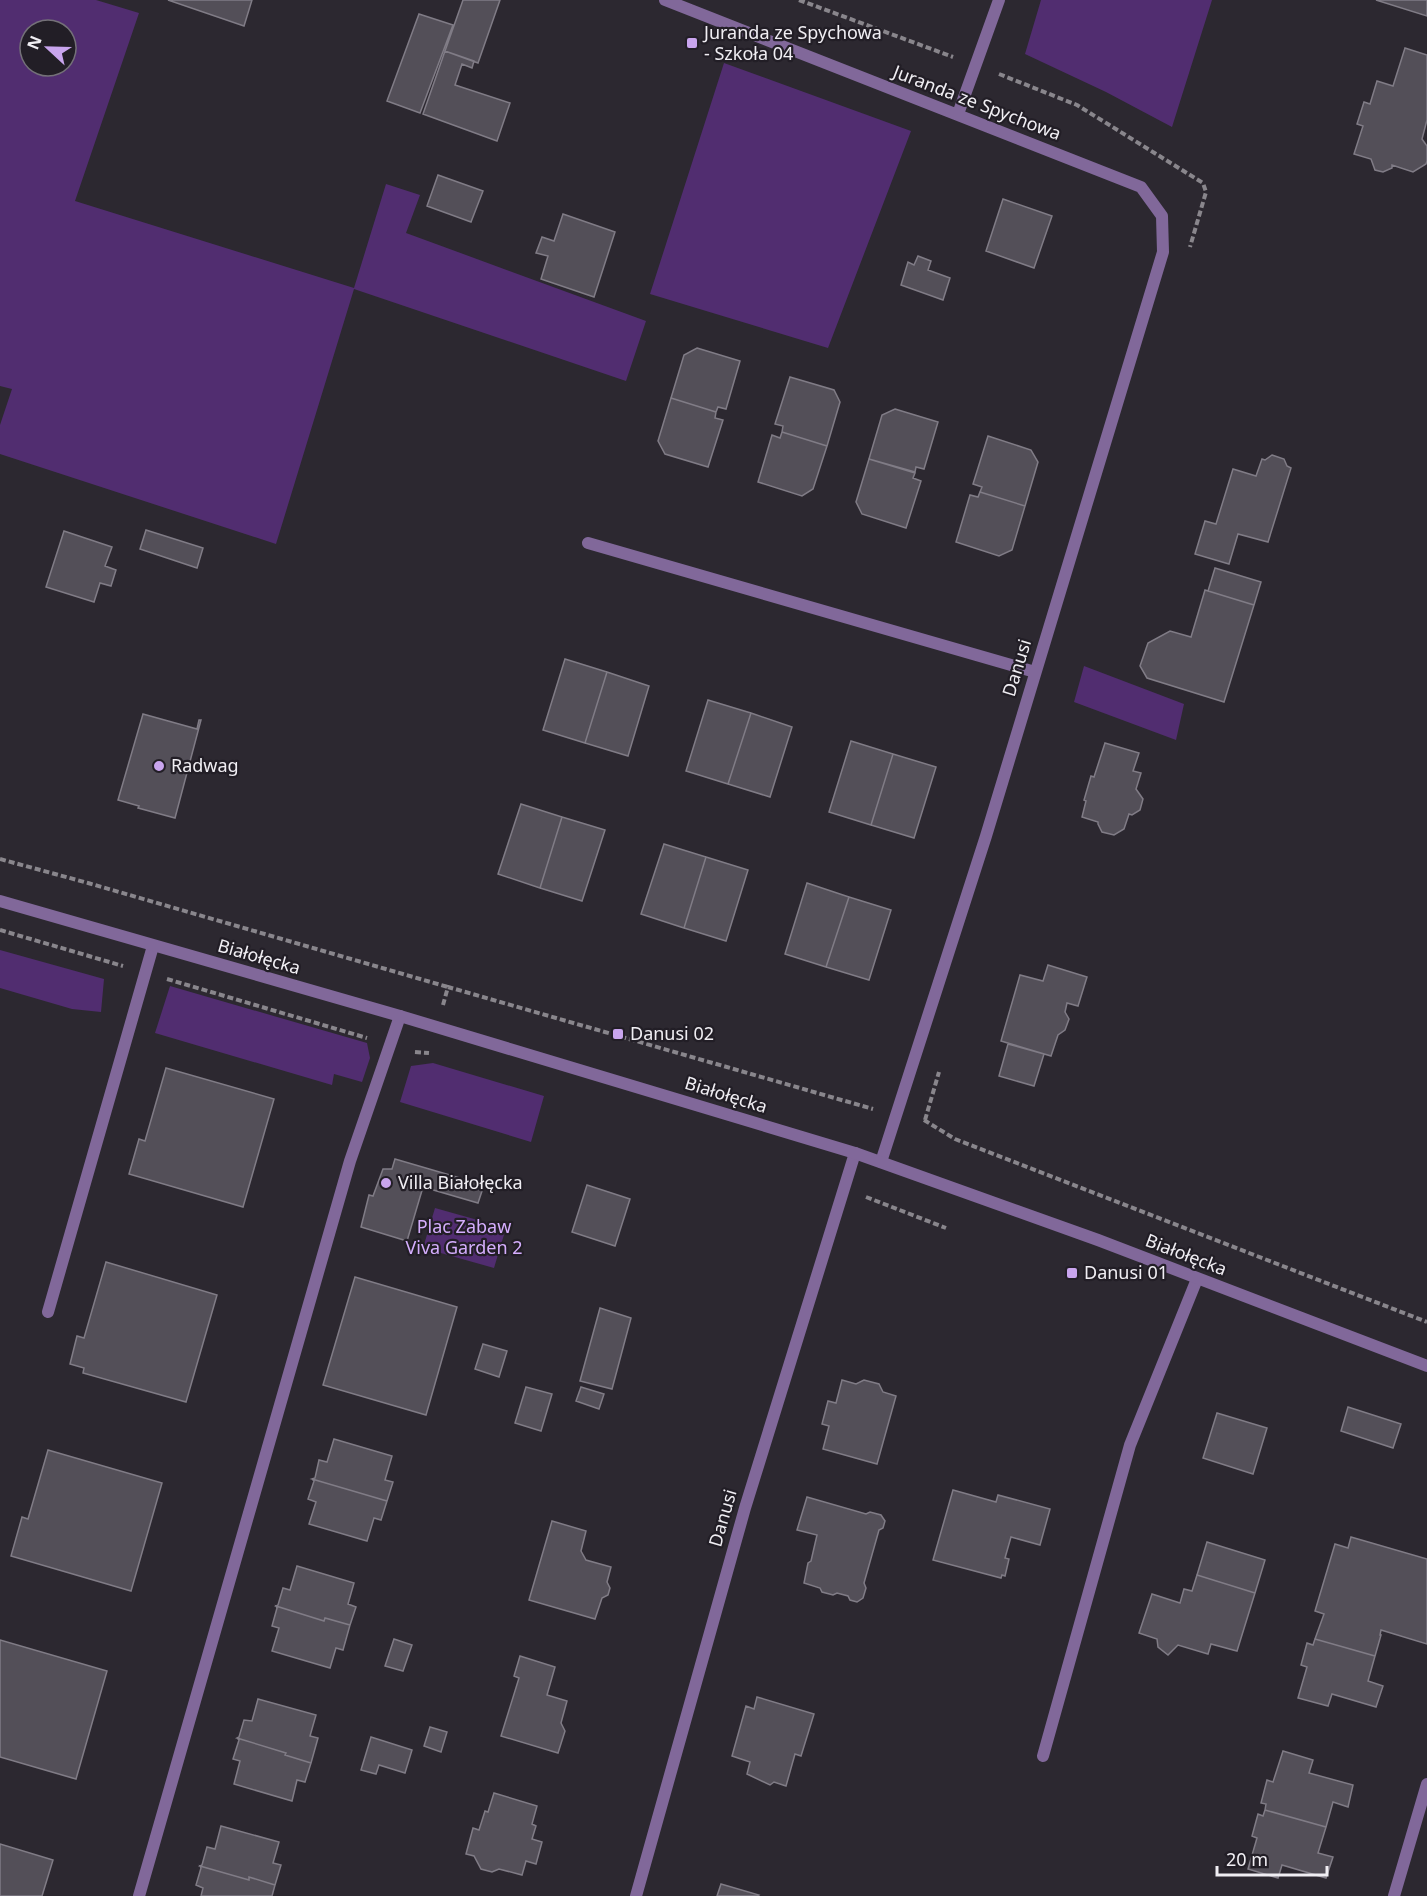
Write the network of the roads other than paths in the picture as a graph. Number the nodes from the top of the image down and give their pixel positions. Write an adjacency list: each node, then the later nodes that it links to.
1 (664, 0): 3 (street, Juranda ze Spychowa)
2 (999, 0): 3 (street)
3 (958, 114): 4 (street, Juranda ze Spychowa)
4 (1141, 187): 6 (street, Danusi)
5 (588, 543): 6 (street)
6 (1035, 672): 11 (street, Danusi)
7 (0, 901): 8 (street, Białołęcka)
8 (153, 946): 9 (street, Białołęcka); 13 (street)
9 (400, 1016): 10 (street, Białołęcka); 17 (street)
10 (855, 1154): 11 (street, Białołęcka); 18 (street, Danusi)
11 (881, 1162): 12 (street, Białołęcka)
12 (1197, 1279): 14 (street, Białołęcka); 15 (street)
13 (48, 1312)
14 (1427, 1366)
15 (1043, 1756)
16 (1427, 1784): 19 (street)
17 (139, 1896)
18 (636, 1896)
19 (1395, 1896)

